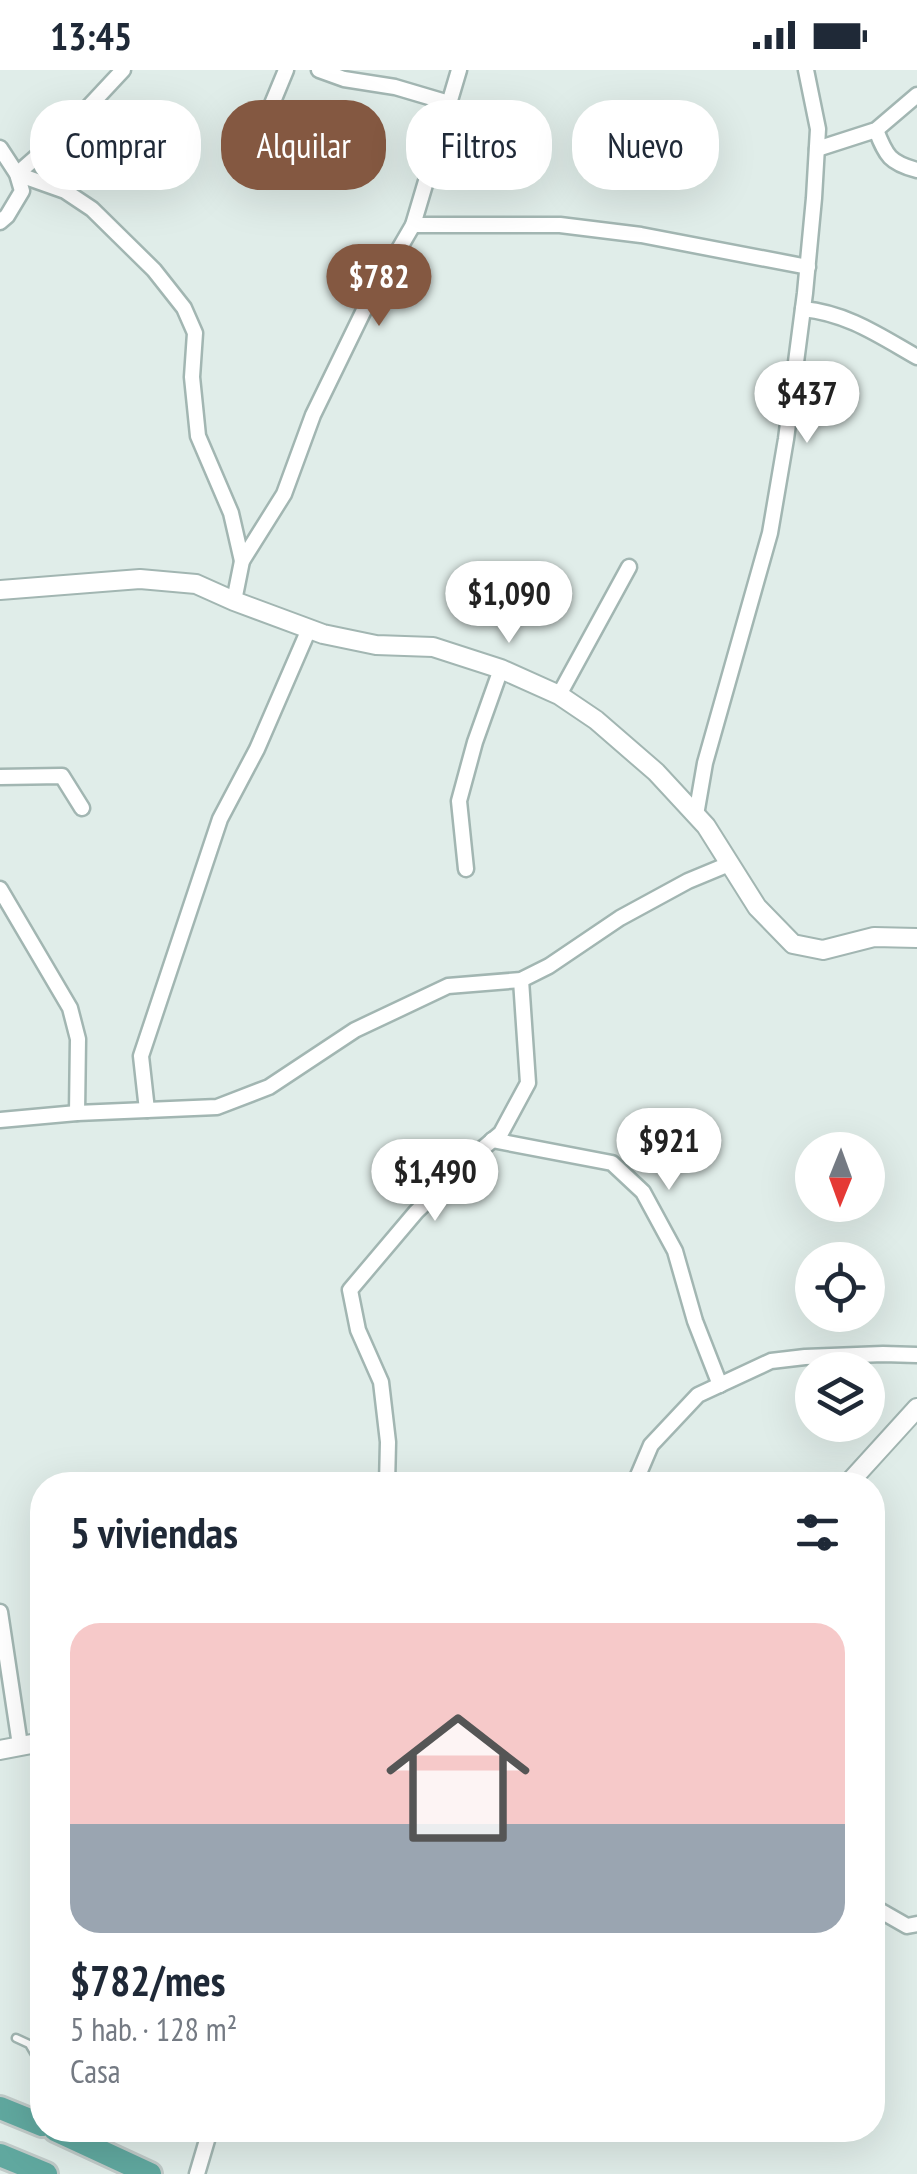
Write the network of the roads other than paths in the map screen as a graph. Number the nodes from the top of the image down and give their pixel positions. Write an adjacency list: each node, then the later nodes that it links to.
1 (123, 70): 14 (street)
2 (286, 70): 7 (street)
3 (319, 70): 8 (street)
4 (459, 70): 9 (street)
5 (806, 70): 12 (street)
6 (917, 95): 10 (street)
7 (274, 100)
8 (439, 100)
9 (450, 100)
10 (876, 130): 12 (street); 13 (street)
11 (0, 148): 14 (street)
12 (817, 149): 18 (street)
13 (917, 170)
14 (18, 174): 16 (street); 21 (street)
15 (423, 190): 17 (street)
16 (0, 222)
17 (412, 225): 18 (street); 21 (street)
18 (808, 267): 19 (street)
19 (803, 309): 20 (street); 30 (street)
20 (917, 357)
21 (242, 561): 24 (street)
22 (629, 566): 27 (street)
23 (0, 590): 24 (street)
24 (234, 601): 25 (street)
25 (309, 630): 26 (street); 36 (street)
26 (502, 669): 27 (street); 32 (street)
27 (559, 695): 30 (street)
28 (0, 776): 29 (street)
29 (82, 808)
30 (696, 816): 31 (street)
31 (729, 864): 34 (street); 35 (street)
32 (466, 869)
33 (0, 889): 37 (street)
34 (917, 938)
35 (521, 980): 36 (street); 39 (street)
36 (147, 1110): 37 (street)
37 (77, 1113): 38 (street)
38 (0, 1120)
39 (492, 1140): 41 (street); 43 (street)
40 (917, 1355): 41 (street)
41 (720, 1385): 44 (street)
42 (917, 1408): 45 (street)
43 (387, 1472)
44 (640, 1472)
45 (860, 1472)
46 (0, 1612): 48 (street)
47 (30, 1744): 48 (street)
48 (20, 1745): 49 (street)
49 (0, 1750)
50 (885, 1913): 51 (street)
51 (917, 1924)
52 (16, 2038): 53 (lane)
53 (30, 2044)
54 (0, 2108): 55 (main road)
55 (30, 2119)
56 (81, 2142): 60 (main road)
57 (206, 2142): 61 (street)
58 (0, 2155): 59 (main road)
59 (46, 2174)
60 (150, 2174)
61 (197, 2174)

